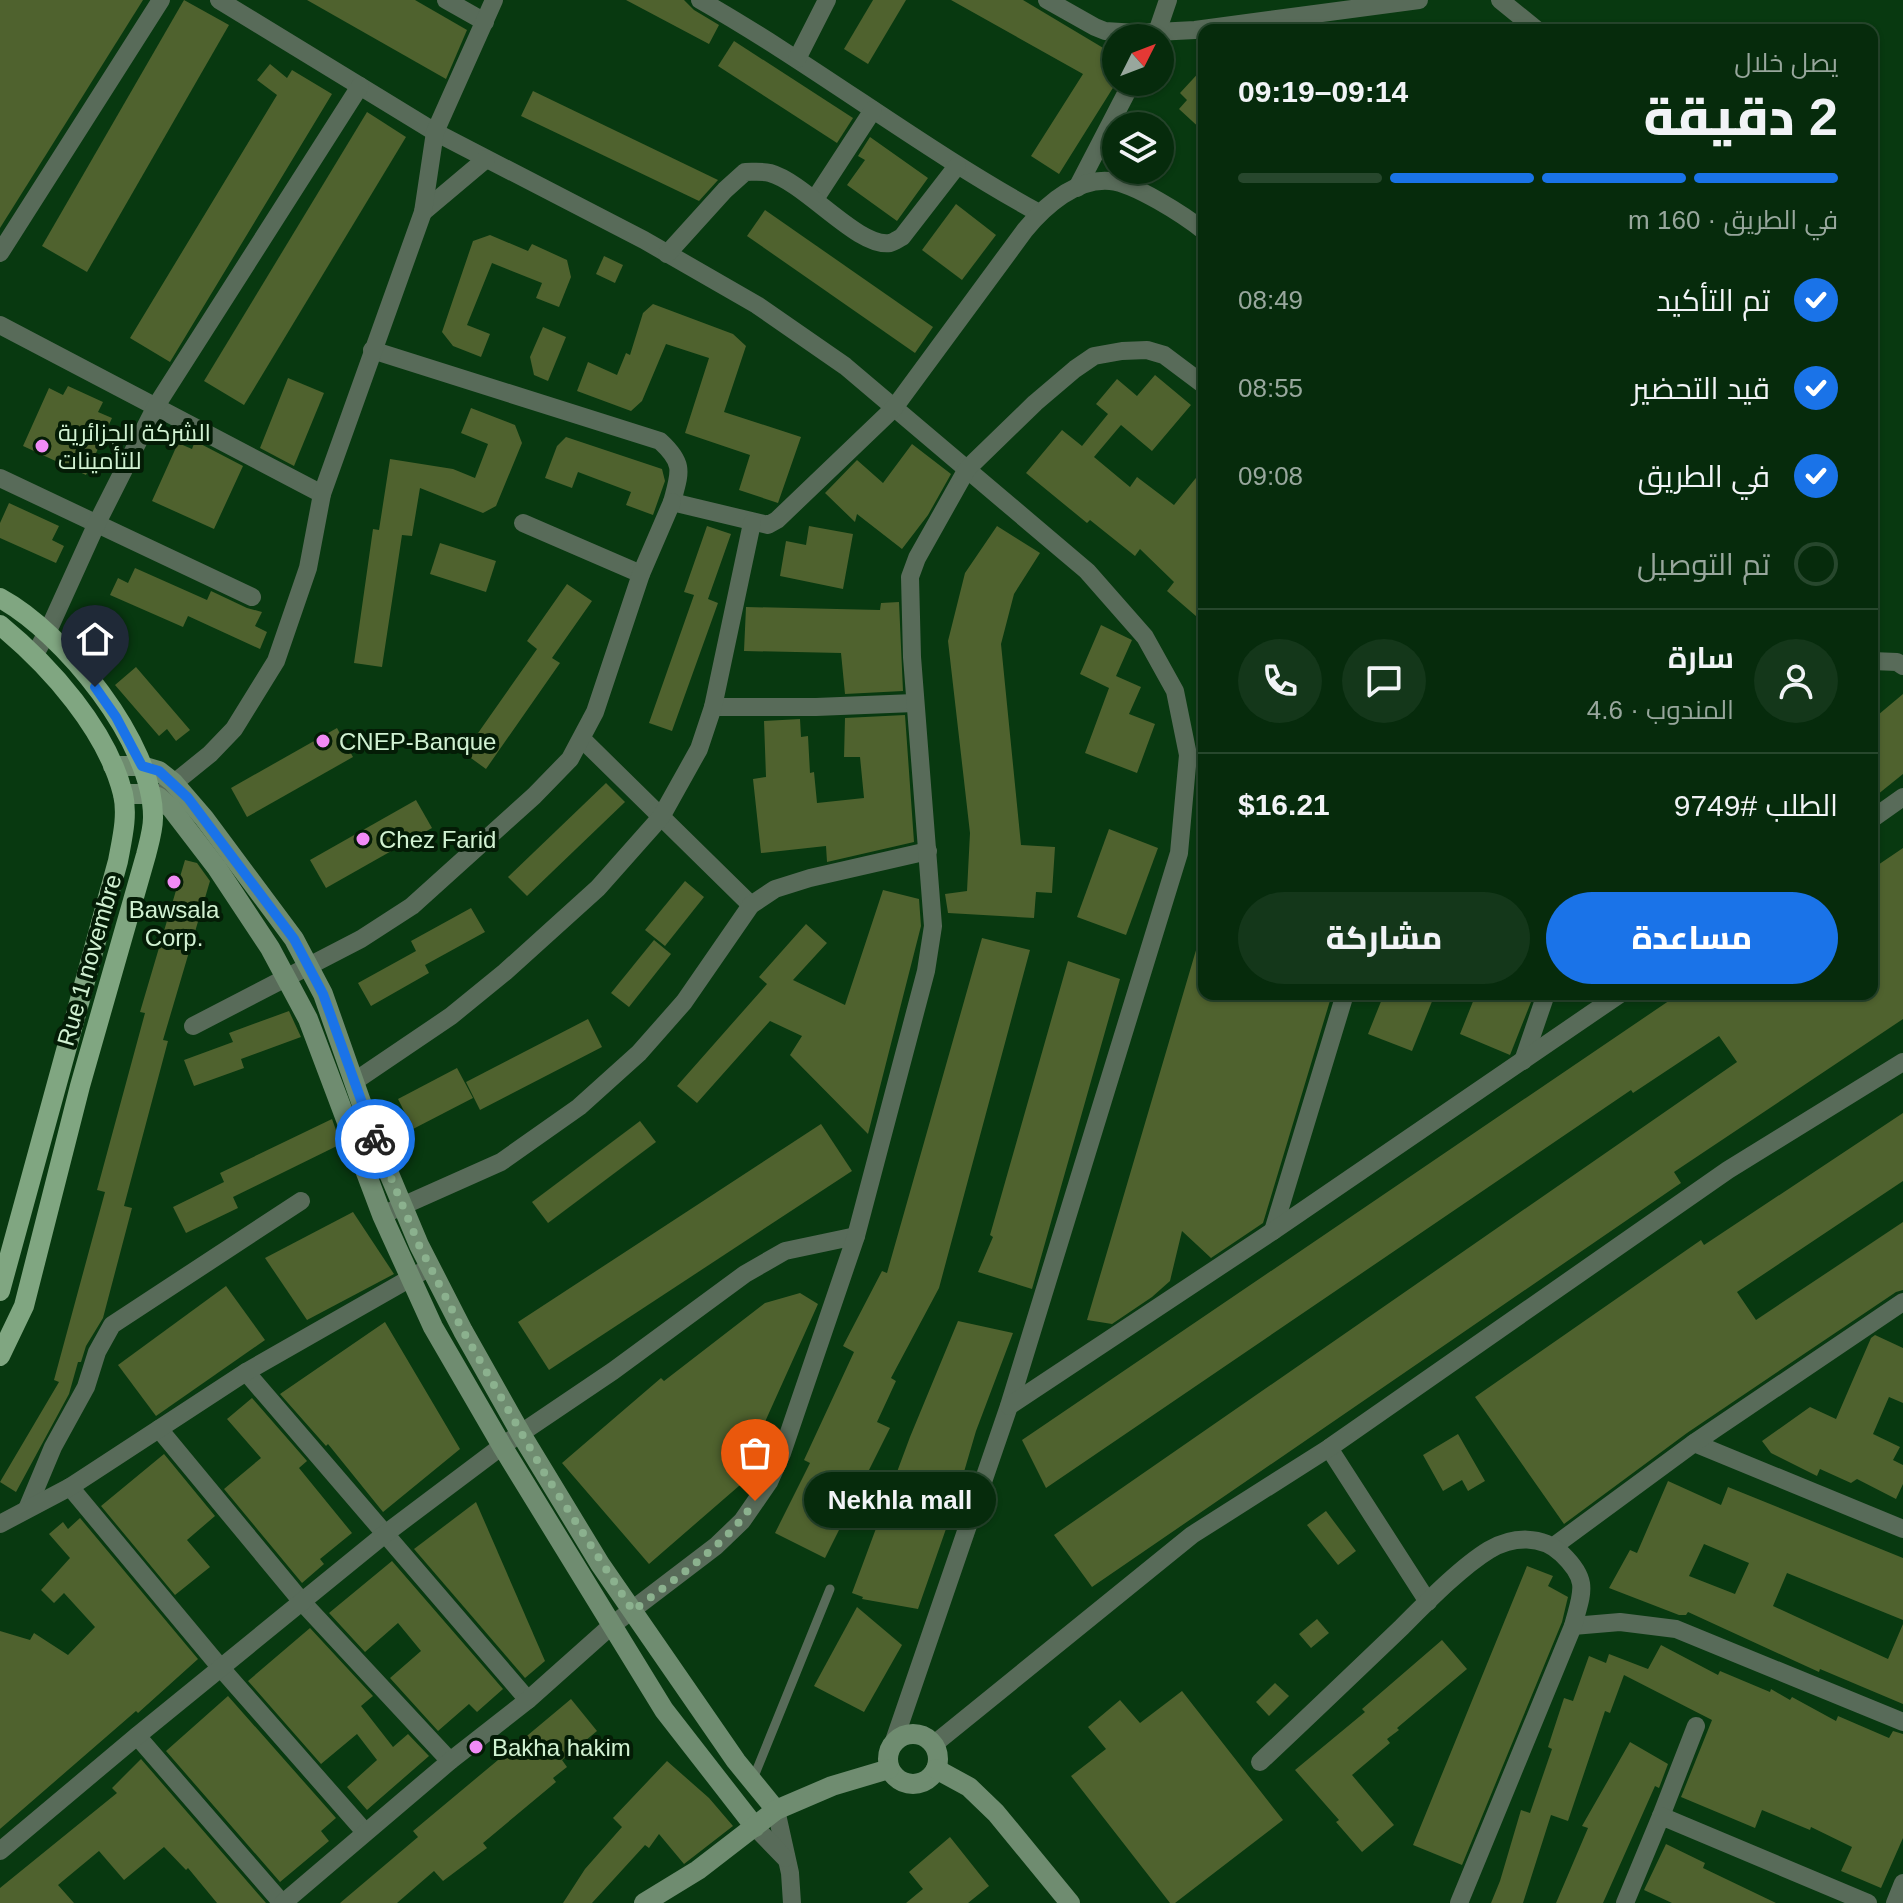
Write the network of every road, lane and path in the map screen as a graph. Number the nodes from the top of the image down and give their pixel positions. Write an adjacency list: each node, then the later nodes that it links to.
1 (161, 0): 30 (street)
2 (219, 0): 19 (street)
3 (446, 0): 11 (street)
4 (494, 0): 11 (street)
5 (700, 0): 18 (street)
6 (827, 0): 18 (street)
7 (1047, 0): 15 (street)
8 (1168, 0): 12 (street)
9 (1419, 0): 13 (street)
10 (1500, 0): 14 (street)
11 (485, 22): 22 (street)
12 (1160, 24)
13 (1240, 24)
14 (1530, 24)
15 (1102, 29)
16 (1198, 30): 17 (street)
17 (1174, 33)
18 (797, 59): 21 (street)
19 (360, 86): 22 (street); 35 (street)
20 (1125, 96): 25 (street)
21 (873, 110): 24 (street); 26 (street)
22 (435, 132): 23 (street); 27 (street)
23 (486, 159): 27 (street); 31 (street)
24 (957, 166): 26 (street); 28 (street)
25 (1077, 188): 28 (street); 29 (street)
26 (815, 199): 31 (street)
27 (423, 212): 33 (street)
28 (1039, 213): 36 (street)
29 (1198, 227)
30 (0, 253)
31 (667, 254): 36 (street)
32 (0, 325): 35 (street)
33 (372, 350): 39 (street); 40 (street)
34 (1198, 380): 37 (street)
35 (156, 406): 39 (street); 41 (street)
36 (894, 408): 37 (street); 43 (street)
37 (967, 469): 52 (street); 86 (street)
38 (0, 478): 41 (street)
39 (322, 494): 57 (street)
40 (672, 502): 43 (street); 44 (street)
41 (97, 523): 45 (street); 48 (street)
42 (523, 523): 44 (street)
43 (752, 523): 53 (street)
44 (641, 574): 54 (street)
45 (252, 597)
46 (0, 598): 48 (main road, Rue 1 novembre)
47 (1, 626): 49 (main road, Rue 1 novembre)
48 (48, 631): 49 (street); 56 (main road, Rue 1 novembre)
49 (34, 656): 55 (main road, Rue 1 novembre)
50 (1878, 661): 51 (street)
51 (1903, 666)
52 (914, 703): 53 (street); 62 (street)
53 (713, 707): 61 (street)
54 (582, 739): 61 (street); 64 (street)
55 (113, 766): 56 (main road); 58 (main road, Rue 1 novembre)
56 (142, 766): 57 (main road, Rue 1 novembre)
57 (160, 791): 58 (main road); 64 (main road); 65 (main road); 84 (main road, Rue 1 novembre)
58 (123, 794): 80 (main road, Rue 1 novembre)
59 (1903, 797): 60 (street)
60 (1878, 815)
61 (661, 817): 63 (street); 72 (street)
62 (928, 851): 63 (street); 77 (street)
63 (751, 905): 74 (street)
64 (307, 966): 65 (street); 72 (main road)
65 (286, 976): 69 (street); 75 (main road)
66 (1343, 1000): 76 (street)
67 (1544, 1000): 70 (street)
68 (1611, 1000): 70 (street)
69 (193, 1026)
70 (1523, 1061): 76 (street)
71 (1903, 1062): 91 (street)
72 (355, 1081): 74 (main road)
73 (301, 1201): 93 (street)
74 (404, 1205): 75 (street); 78 (main road)
75 (382, 1215): 79 (main road)
76 (1273, 1231): 86 (street)
77 (856, 1236): 88 (street); 101 (street)
78 (430, 1267): 79 (street); 88 (main road)
79 (410, 1278): 85 (street); 90 (main road)
80 (0, 1291)
81 (1903, 1302): 82 (street)
82 (1895, 1317): 89 (street)
83 (0, 1343): 84 (main road, Rue 1 novembre)
84 (0, 1353)
85 (246, 1372): 87 (street); 96 (street)
86 (1009, 1406): 109 (street)
87 (159, 1429): 92 (street); 100 (street)
88 (521, 1434): 90 (street); 101 (main road)
89 (1694, 1443): 95 (street); 97 (street)
90 (502, 1446): 96 (street); 102 (main road)
91 (1329, 1448): 99 (street); 110 (street)
92 (70, 1487): 93 (street); 104 (street)
93 (27, 1509): 94 (street)
94 (0, 1524)
95 (1903, 1529)
96 (385, 1534): 100 (street); 105 (street)
97 (1554, 1546): 99 (street); 103 (street)
98 (830, 1589): 115 (lane)
99 (1428, 1602): 112 (street)
100 (303, 1603): 104 (street); 111 (street)
101 (633, 1611): 102 (street); 115 (main road)
102 (611, 1626): 105 (street); 118 (main road)
103 (1573, 1626): 106 (street); 127 (street)
104 (220, 1667): 108 (street); 119 (street)
105 (528, 1700): 111 (street)
106 (1903, 1722)
107 (1696, 1726): 117 (street)
108 (137, 1736): 120 (street); 123 (street)
109 (893, 1744): 110 (main road); 113 (main road)
110 (933, 1745): 114 (main road)
111 (450, 1761): 119 (street)
112 (1260, 1762)
113 (889, 1769): 114 (main road); 116 (main road)
114 (936, 1769): 126 (main road)
115 (751, 1782): 116 (main road)
116 (776, 1810): 118 (main road); 121 (street)
117 (1661, 1816): 128 (street); 129 (street)
118 (755, 1827): 121 (street); 124 (main road)
119 (365, 1832): 123 (street)
120 (0, 1851)
121 (787, 1860): 125 (street)
122 (1903, 1883): 130 (street)
123 (282, 1903)
124 (644, 1903)
125 (792, 1903)
126 (1070, 1903)
127 (1459, 1903)
128 (1625, 1903)
129 (1868, 1903)
130 (1895, 1903)

